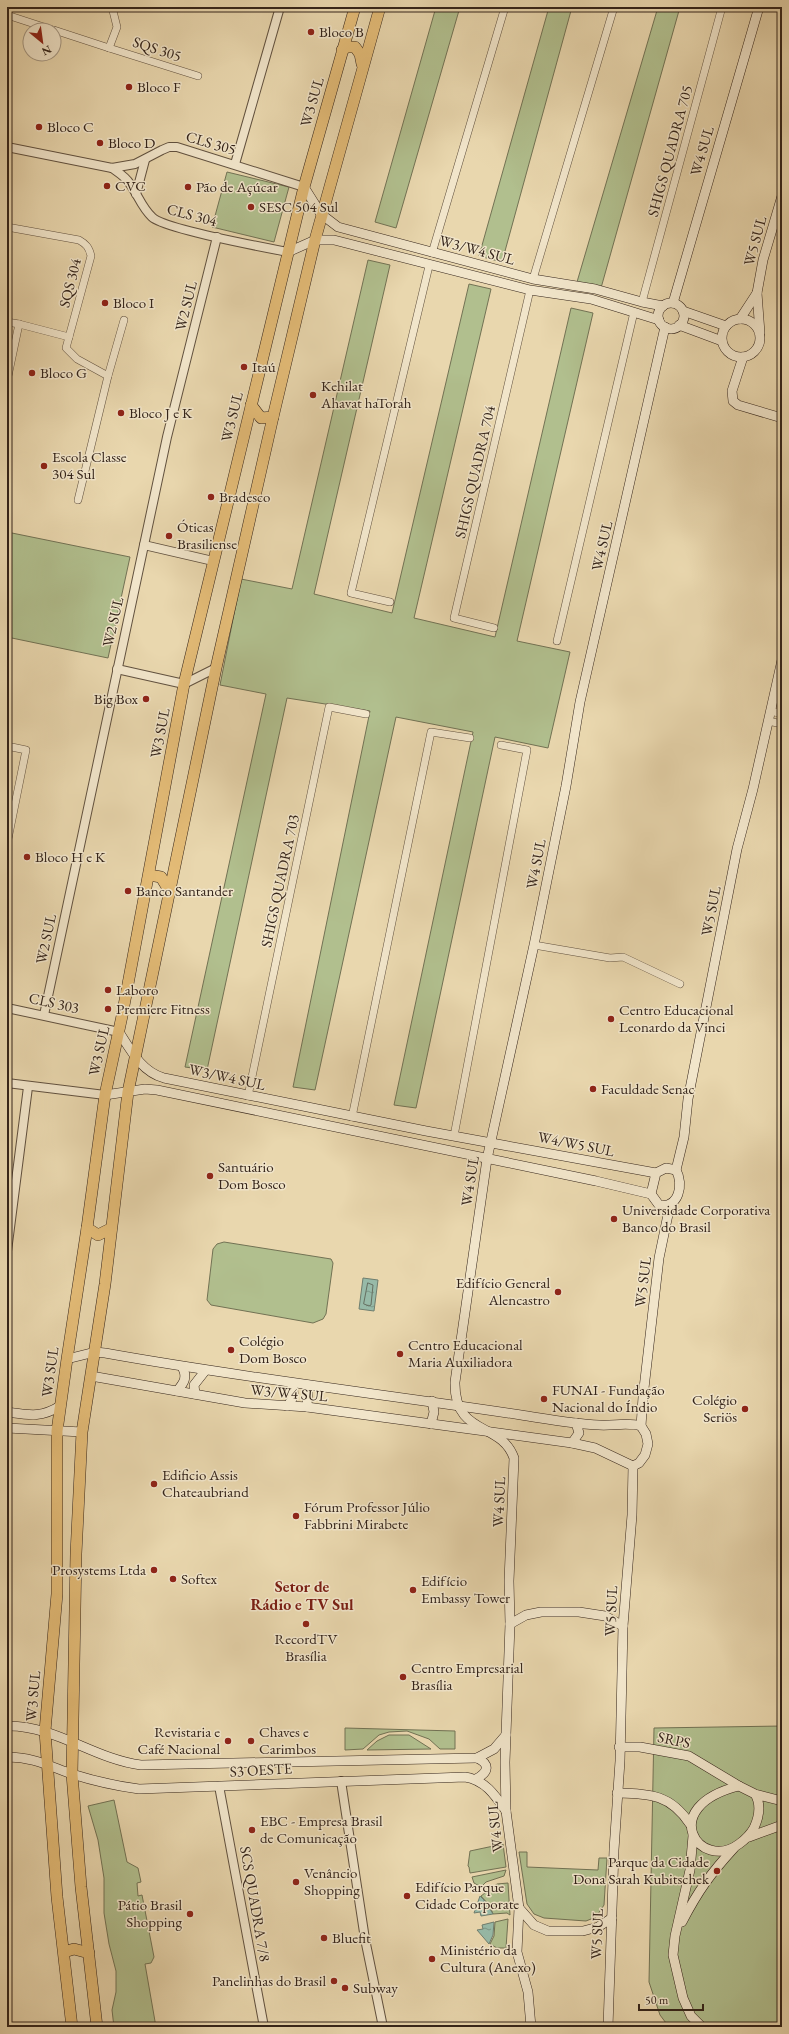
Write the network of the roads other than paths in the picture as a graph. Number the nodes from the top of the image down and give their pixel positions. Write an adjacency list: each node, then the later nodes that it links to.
1 (112, 7): 12 (street, SQS 305)
2 (280, 7): 18 (street)
3 (355, 7): 13 (main road, W3 SUL)
4 (380, 7): 14 (main road)
5 (505, 7): 30 (street)
6 (614, 7): 34 (street)
7 (722, 7): 39 (street, SHIGS QUADRA 705)
8 (759, 7): 40 (main road, W4 SUL)
9 (7, 15): 10 (street, SQS 305)
10 (29, 22)
11 (62, 33): 12 (street, SQS 305)
12 (109, 48): 15 (street, SQS 305)
13 (342, 50): 14 (main road); 20 (main road, W3 SUL)
14 (362, 65): 23 (main road)
15 (198, 76)
16 (7, 147): 19 (street)
17 (145, 160): 18 (street, CLS 305); 19 (street, CLS 305); 21 (street)
18 (235, 164): 20 (street, CLS 305)
19 (112, 168): 21 (street, CLS 304)
20 (304, 187): 23 (main road, W3/W4 SUL); 29 (main road, W3 SUL)
21 (136, 194): 25 (street, CLS 304)
22 (782, 196): 37 (main road, W5 SUL)
23 (321, 214): 26 (main road, W3/W4 SUL); 27 (main road)
24 (7, 227): 53 (street, SQS 304)
25 (217, 237): 29 (street, CLS 304); 62 (street, W2 SUL)
26 (379, 239): 28 (main road); 30 (main road, W3/W4 SUL)
27 (315, 240): 28 (main road, W3/W4 SUL); 29 (main road, W3/W4 SUL); 59 (main road)
28 (376, 251): 31 (main road, W3/W4 SUL)
29 (288, 252): 58 (main road, W3 SUL)
30 (432, 252): 32 (main road, W3/W4 SUL)
31 (429, 266): 33 (main road, W3/W4 SUL); 64 (street)
32 (486, 267): 33 (main road); 34 (main road, W3/W4 SUL)
33 (484, 278): 36 (main road, W3/W4 SUL)
34 (533, 279): 35 (main road, W3/W4 SUL)
35 (595, 289): 38 (main road); 39 (main road, W3/W4 SUL)
36 (530, 290): 38 (main road, W3/W4 SUL); 65 (street, SHIGS QUADRA 704)
37 (757, 293): 44 (main road, W5 SUL); 52 (main road, W5 SUL)
38 (591, 299): 43 (main road, W3/W4 SUL)
39 (642, 302): 41 (main road, W3/W4 SUL)
40 (672, 303): 41 (main road); 42 (main road)
41 (663, 306): 46 (main road)
42 (683, 311): 49 (main road); 50 (main road)
43 (634, 312): 46 (main road, W3/W4 SUL); 66 (street)
44 (740, 319): 50 (main road); 52 (main road)
45 (124, 320): 56 (street)
46 (659, 320): 51 (main road)
47 (7, 322): 48 (street)
48 (19, 324): 53 (street); 57 (street)
49 (679, 325): 51 (main road); 54 (main road)
50 (726, 326): 54 (main road)
51 (665, 328): 82 (main road, W4 SUL)
52 (760, 333): 55 (main road)
53 (69, 337): 56 (street, SQS 304)
54 (722, 341): 55 (main road)
55 (743, 357): 60 (main road)
56 (108, 376): 61 (street)
57 (7, 381)
58 (251, 405): 59 (main road); 63 (main road, W3 SUL)
59 (273, 417): 68 (main road)
60 (782, 418)
61 (78, 500)
62 (144, 545): 63 (street); 69 (street, W2 SUL)
63 (213, 561): 70 (main road, W3 SUL)
64 (390, 602)
65 (494, 628)
66 (557, 641)
67 (782, 660): 71 (main road, W5 SUL)
68 (216, 668): 70 (street); 81 (main road)
69 (117, 669): 70 (street); 85 (street, W2 SUL)
70 (184, 684): 80 (main road, W3 SUL)
71 (771, 711): 73 (street); 74 (main road, W5 SUL)
72 (366, 714): 93 (street, SHIGS QUADRA 703)
73 (782, 714)
74 (768, 721): 75 (street); 101 (main road, W5 SUL)
75 (782, 724)
76 (470, 738): 96 (street)
77 (501, 745): 98 (street)
78 (7, 746): 79 (street)
79 (7, 844)
80 (149, 875): 81 (main road); 86 (main road, W3 SUL)
81 (169, 890): 87 (main road)
82 (534, 945): 83 (street); 99 (main road, W4 SUL)
83 (680, 984)
84 (7, 1008): 85 (street, CLS 303)
85 (44, 1015): 86 (street, CLS 303)
86 (119, 1032): 87 (main road, W3/W4 SUL); 92 (main road, W3 SUL)
87 (135, 1057): 90 (main road, W3/W4 SUL); 91 (main road)
88 (7, 1083): 89 (street)
89 (28, 1086): 92 (street); 107 (street)
90 (203, 1087): 93 (main road, W3/W4 SUL); 94 (main road)
91 (128, 1092): 92 (main road, W3/W4 SUL); 94 (main road, W3/W4 SUL); 106 (main road)
92 (104, 1095): 105 (main road, W3 SUL)
93 (248, 1096): 95 (main road, W3/W4 SUL)
94 (200, 1099): 97 (main road, W3/W4 SUL)
95 (300, 1107): 96 (main road, W3/W4 SUL); 97 (main road)
96 (352, 1117): 98 (main road, W3/W4 SUL)
97 (298, 1119): 100 (main road, W3/W4 SUL)
98 (454, 1136): 99 (main road, W3/W4 SUL)
99 (490, 1142): 100 (main road, W4 SUL); 102 (main road, W4/W5 SUL)
100 (487, 1159): 103 (main road); 120 (main road, W4 SUL)
101 (676, 1170): 102 (main road); 104 (main road)
102 (656, 1173): 103 (main road)
103 (651, 1194): 104 (main road)
104 (670, 1205): 125 (main road, W5 SUL)
105 (87, 1228): 106 (main road); 109 (main road, W3 SUL)
106 (110, 1229): 108 (main road)
107 (7, 1251)
108 (95, 1352): 109 (main road, W3/W4 SUL); 110 (main road, W3/W4 SUL); 112 (main road)
109 (67, 1359): 118 (main road, W3 SUL)
110 (182, 1367): 111 (main road, W3/W4 SUL); 115 (main road)
111 (205, 1371): 113 (main road, W3/W4 SUL); 116 (main road)
112 (91, 1376): 115 (main road, W3/W4 SUL); 129 (main road)
113 (291, 1383): 114 (main road, W3/W4 SUL); 119 (main road)
114 (308, 1385): 117 (main road, W3/W4 SUL); 121 (main road)
115 (177, 1391): 116 (main road, W3/W4 SUL)
116 (195, 1394): 119 (main road, W3/W4 SUL)
117 (432, 1401): 120 (main road, W3/W4 SUL); 124 (main road)
118 (60, 1406): 122 (main road); 128 (main road, W3 SUL)
119 (287, 1406): 121 (main road, W3/W4 SUL)
120 (458, 1406): 123 (main road); 127 (main road, W4 SUL)
121 (307, 1407): 124 (main road, W3/W4 SUL)
122 (7, 1412)
123 (576, 1423): 125 (main road); 130 (main road)
124 (431, 1424): 127 (main road, W3/W4 SUL)
125 (641, 1426): 131 (main road, W5 SUL)
126 (7, 1428): 128 (main road)
127 (486, 1431): 130 (main road); 134 (main road, W4 SUL)
128 (57, 1432): 129 (main road); 132 (main road, W3 SUL)
129 (82, 1432): 133 (main road)
130 (572, 1443): 131 (main road)
131 (633, 1466): 135 (main road, W5 SUL)
132 (56, 1520): 133 (main road); 137 (main road, W3 SUL)
133 (76, 1554): 139 (main road)
134 (510, 1624): 135 (main road); 138 (main road, W4 SUL)
135 (623, 1626): 140 (main road, W5 SUL)
136 (7, 1726): 137 (main road, S3 OESTE)
137 (45, 1731): 139 (main road, S3 OESTE); 143 (main road, W3 SUL)
138 (506, 1735): 142 (main road, S3 OESTE); 152 (main road, W4 SUL)
139 (73, 1744): 142 (main road, S3 OESTE); 144 (main road)
140 (619, 1747): 148 (main road, SRPS); 149 (main road, W5 SUL)
141 (7, 1757): 143 (main road, S3 OESTE)
142 (477, 1758): 145 (main road)
143 (46, 1763): 144 (main road, S3 OESTE); 161 (main road, W3 SUL)
144 (72, 1774): 147 (main road, S3 OESTE); 162 (main road)
145 (476, 1779): 146 (main road, S3 OESTE); 152 (main road)
146 (340, 1781): 147 (main road, S3 OESTE); 166 (street)
147 (219, 1786): 165 (street, SCS QUADRA 7/8)
148 (739, 1786): 150 (main road); 153 (main road)
149 (617, 1793): 153 (main road); 159 (main road, W5 SUL)
150 (755, 1794): 151 (main road); 156 (main road)
151 (782, 1801)
152 (506, 1811): 158 (main road, W4 SUL)
153 (690, 1824): 155 (main road)
154 (782, 1825): 156 (main road)
155 (693, 1836): 157 (main road); 160 (main road)
156 (749, 1837): 157 (main road)
157 (735, 1847): 160 (main road)
158 (518, 1908): 159 (main road); 167 (main road, W4 SUL)
159 (612, 1918): 168 (main road, W5 SUL)
160 (675, 1936): 169 (main road)
161 (64, 1952): 162 (main road); 163 (main road, W3 SUL)
162 (89, 1953): 164 (main road)
163 (72, 2027)
164 (97, 2027)
165 (264, 2027)
166 (383, 2027)
167 (531, 2027)
168 (608, 2027)
169 (702, 2027)

